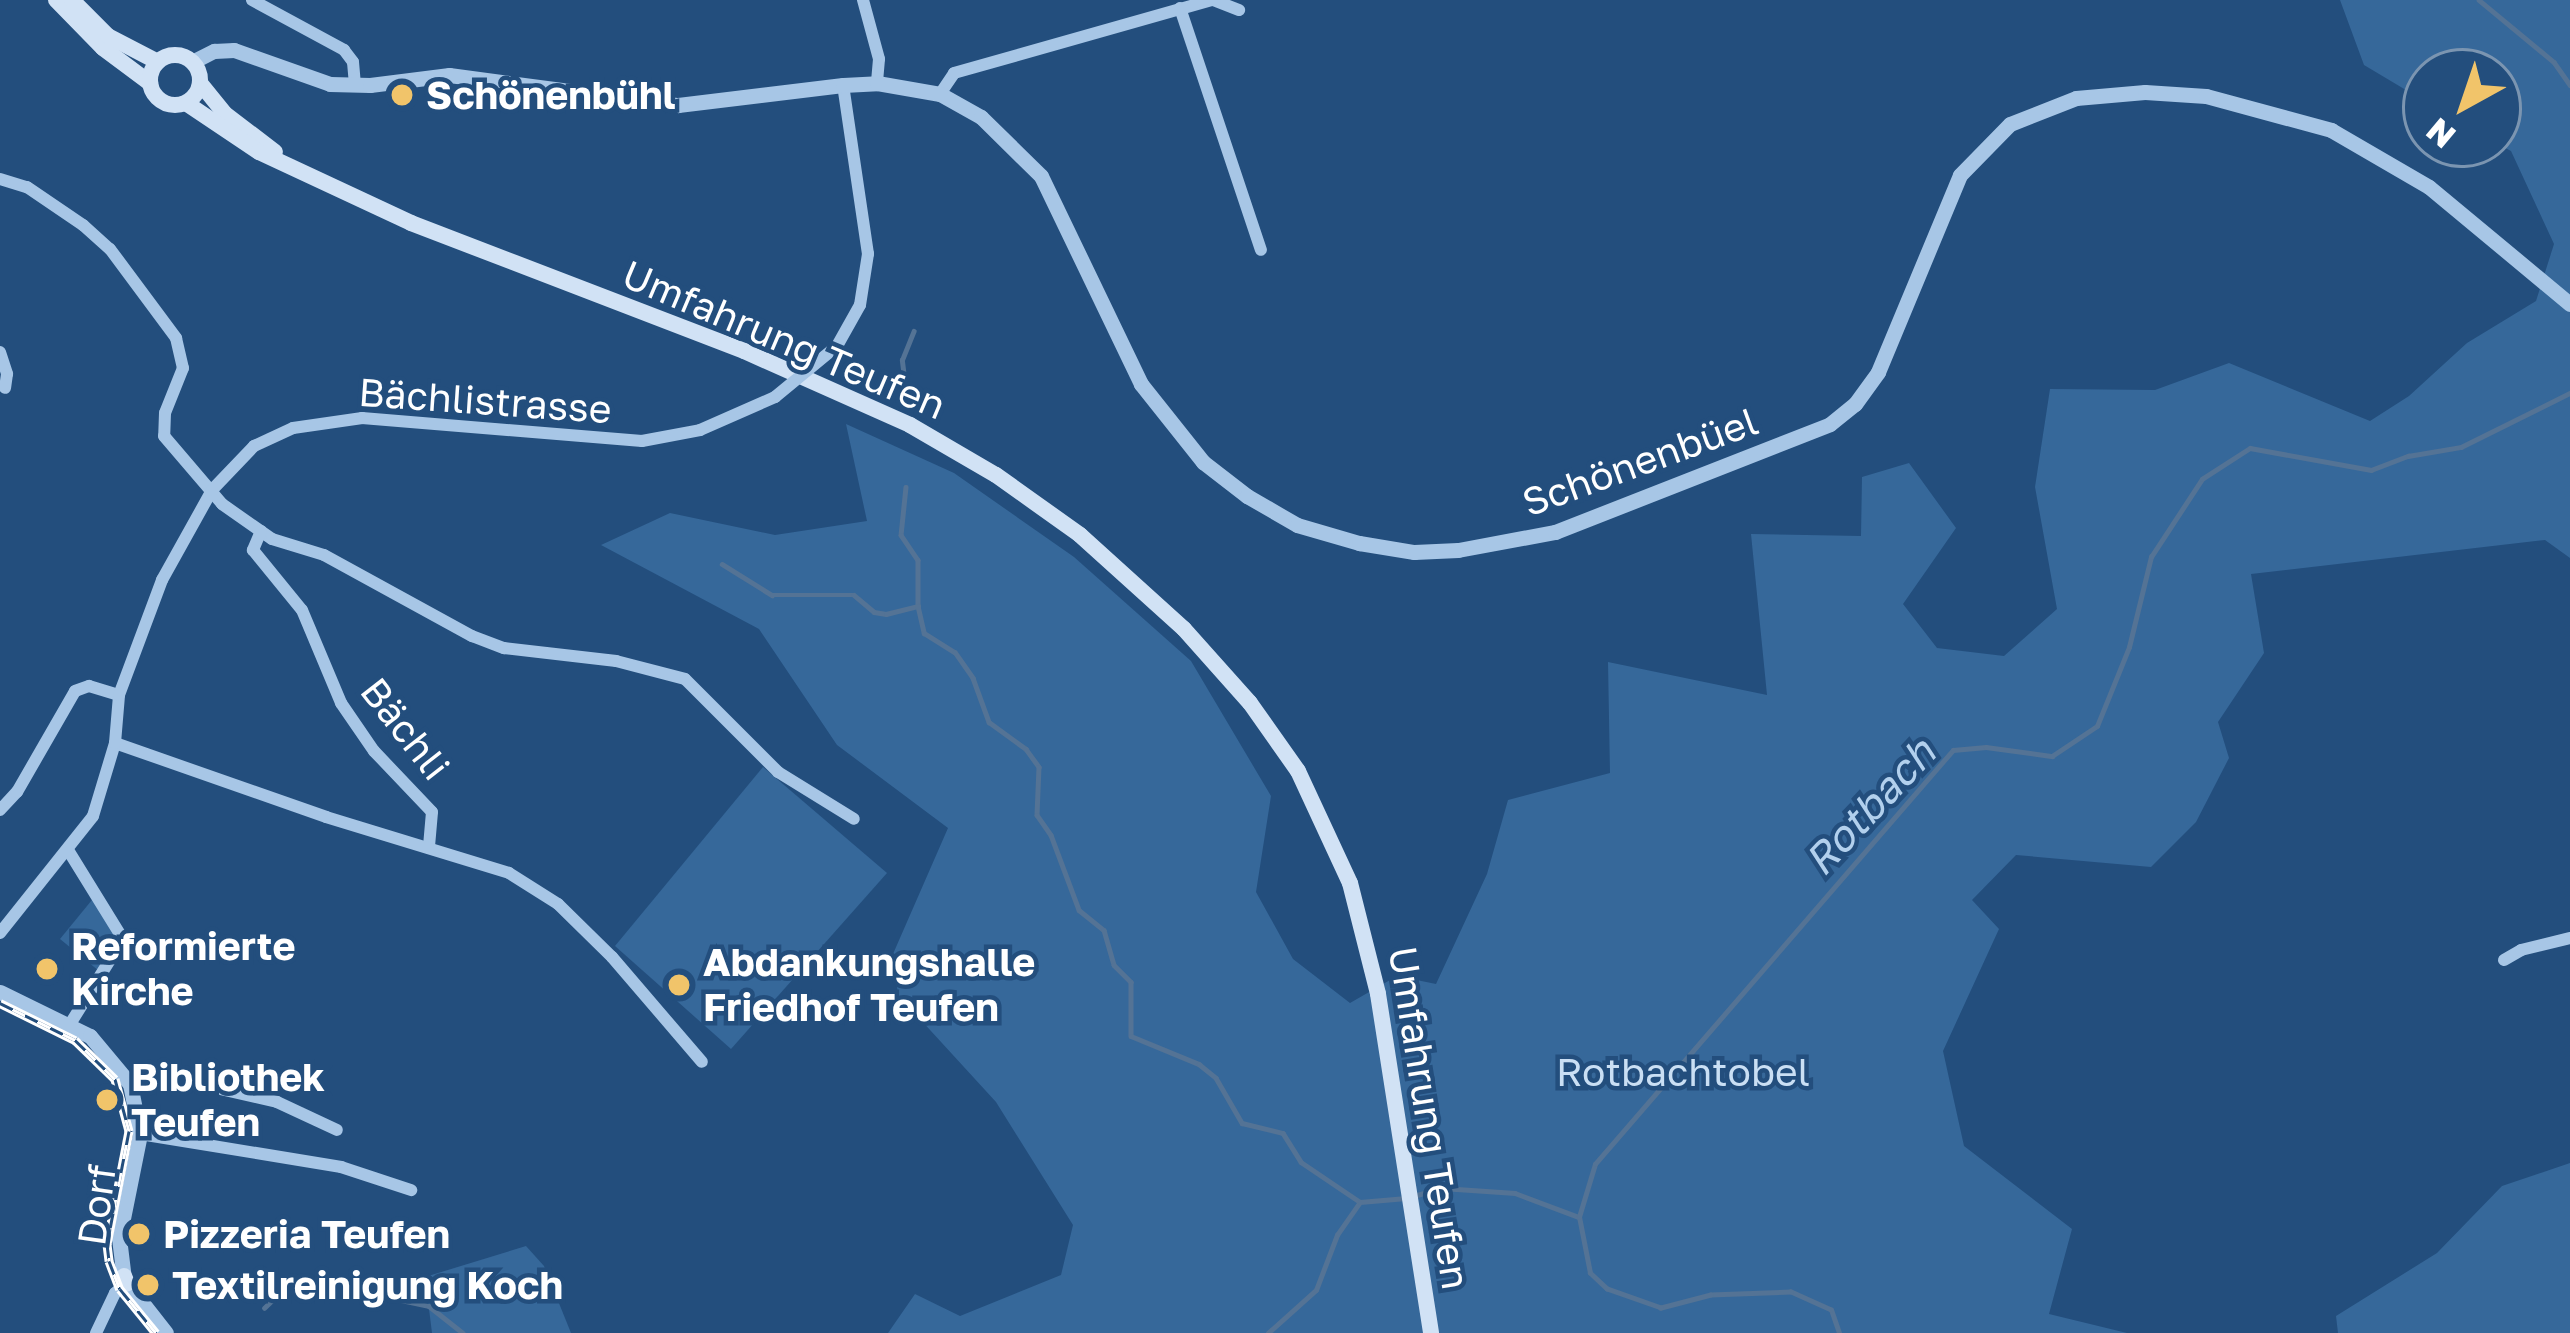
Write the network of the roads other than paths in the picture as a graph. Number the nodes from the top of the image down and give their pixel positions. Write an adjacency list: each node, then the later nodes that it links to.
1 (56, 0): 10 (main road)
2 (72, 0): 8 (main road)
3 (252, 0): 14 (street)
4 (862, 0): 12 (street)
5 (1213, 0): 6 (street); 7 (street)
6 (1180, 8): 15 (street); 19 (street)
7 (1239, 10)
8 (158, 62): 9 (main road); 10 (main road)
9 (192, 62): 11 (main road); 14 (street)
10 (149, 83): 16 (main road)
11 (200, 83): 16 (main road); 17 (main road, Umfahrung Teufen)
12 (878, 83): 13 (street); 15 (street)
13 (843, 85): 14 (street); 23 (street, Bächlistrasse, bridge)
14 (355, 86)
15 (940, 94): 20 (street, Schönenbüel)
16 (186, 103): 17 (main road, Umfahrung Teufen)
17 (280, 157): 44 (main road, Umfahrung Teufen)
18 (0, 179): 23 (street)
19 (1261, 250)
20 (2570, 304)
21 (0, 352): 22 (street)
22 (5, 388)
23 (212, 490): 24 (street); 25 (street, Bächlistrasse)
24 (261, 531): 28 (street); 29 (street, Bächli)
25 (119, 695): 26 (street, Bächlistrasse); 27 (street)
26 (115, 743): 29 (street); 30 (street, Bächlistrasse)
27 (4, 807)
28 (854, 819)
29 (429, 848): 36 (street)
30 (68, 850): 31 (street, Bächlistrasse); 35 (street)
31 (0, 933)
32 (2570, 938): 33 (street)
33 (2504, 960)
34 (0, 992): 35 (street)
35 (70, 1024): 37 (street)
36 (702, 1062)
37 (130, 1084): 38 (street); 39 (street, Dorf)
38 (337, 1130)
39 (140, 1134): 40 (street); 41 (street, Dorf)
40 (411, 1190)
41 (126, 1280): 42 (street); 43 (street)
42 (96, 1333)
43 (166, 1333)
44 (1431, 1333)

